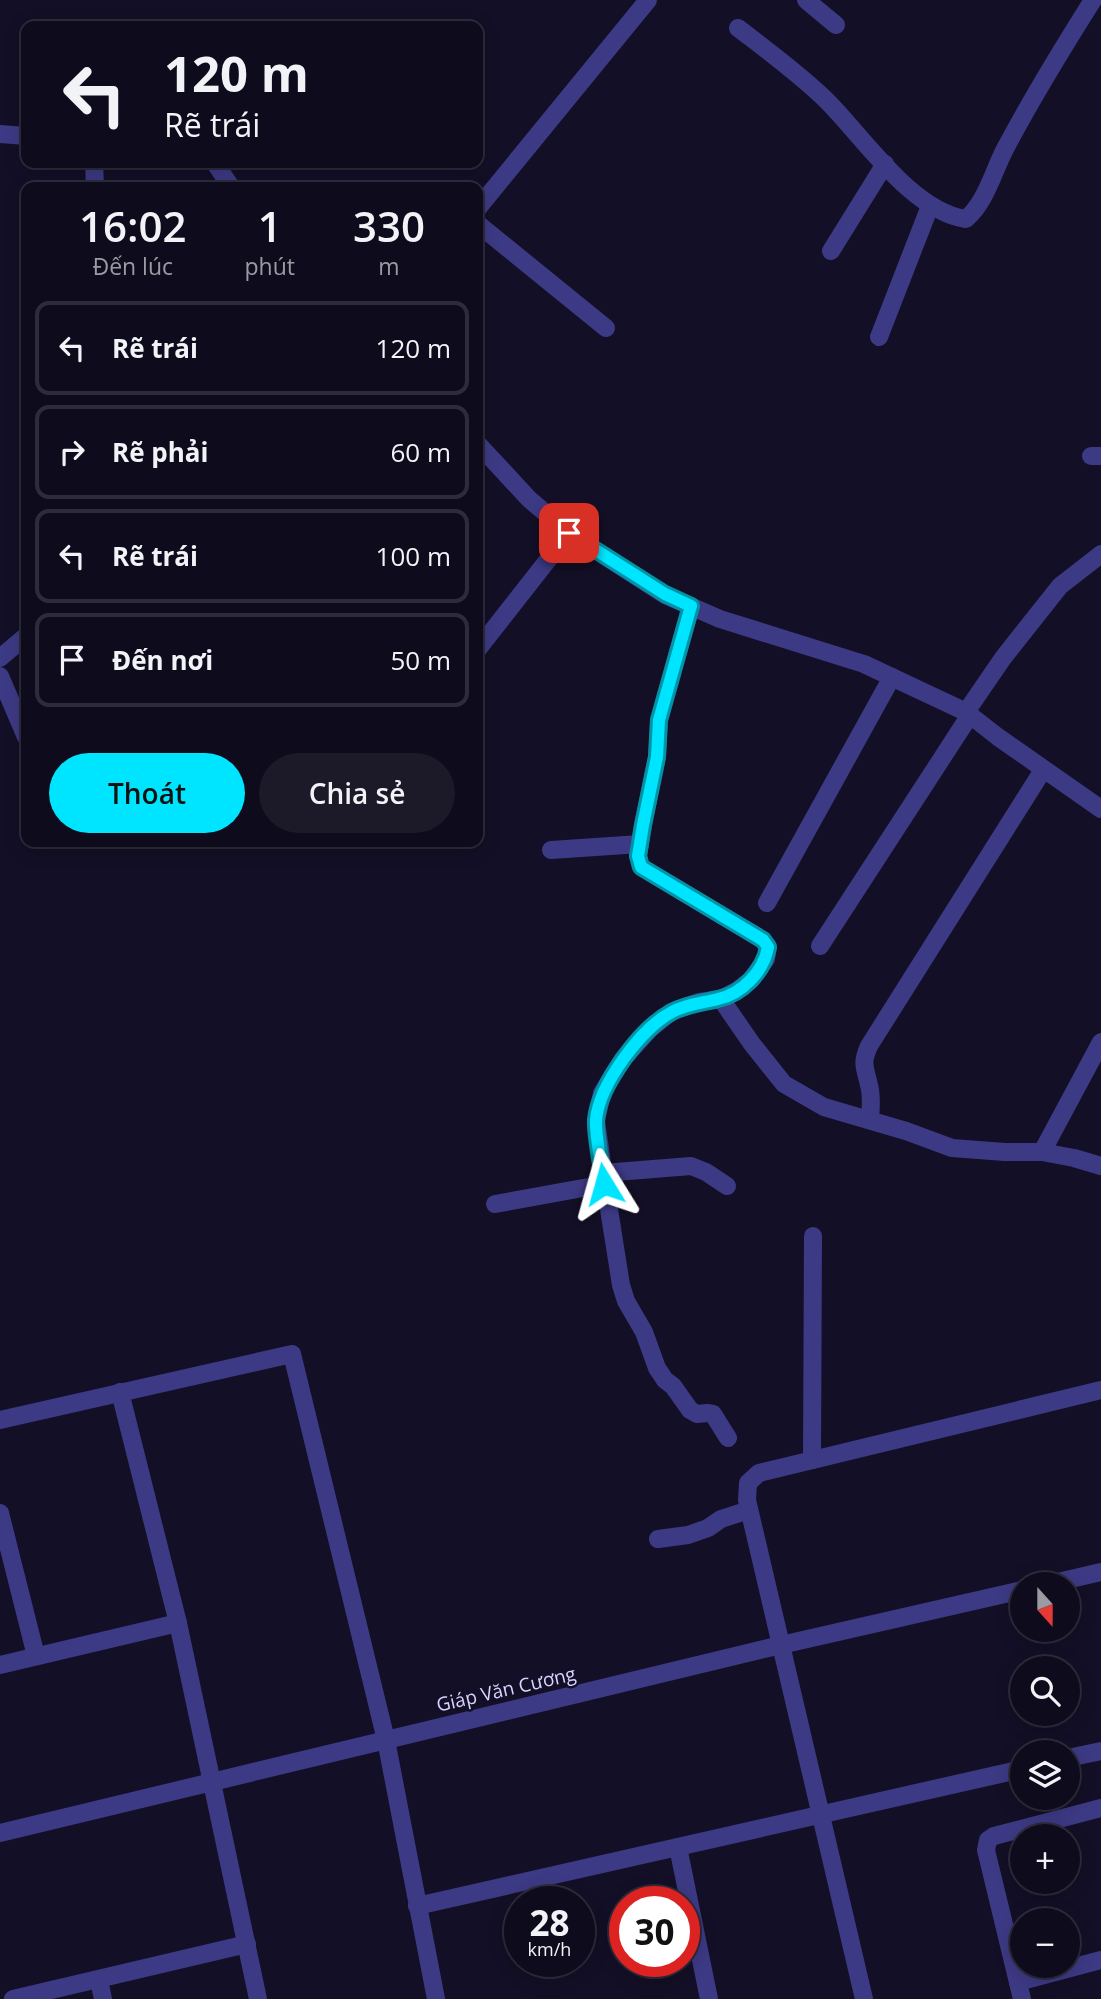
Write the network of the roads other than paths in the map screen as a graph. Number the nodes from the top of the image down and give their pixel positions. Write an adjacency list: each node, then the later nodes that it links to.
1 (648, 0): 9 (street)
2 (806, 0): 4 (street)
3 (1093, 0): 10 (street)
4 (836, 25)
5 (738, 28): 8 (street)
6 (0, 134): 7 (street)
7 (21, 136)
8 (886, 164): 10 (street); 12 (street)
9 (483, 202)
10 (930, 206): 14 (street)
11 (483, 228): 13 (street)
12 (831, 251)
13 (606, 328)
14 (879, 337)
15 (483, 449): 16 (street)
16 (569, 533): 18 (street); 20 (street)
17 (1101, 554): 24 (street)
18 (691, 606): 23 (street); 28 (street)
19 (21, 640): 21 (street)
20 (483, 643)
21 (0, 658)
22 (0, 676): 25 (street)
23 (892, 677): 24 (street); 30 (street)
24 (968, 713): 26 (street); 31 (street)
25 (21, 725)
26 (1043, 770): 27 (street); 34 (street)
27 (1101, 809)
28 (640, 844): 29 (street); 32 (street)
29 (551, 850)
30 (767, 903)
31 (820, 946)
32 (721, 999): 34 (street); 37 (street)
33 (1101, 1042): 35 (street)
34 (870, 1119): 35 (street)
35 (1042, 1152): 36 (street)
36 (1101, 1166)
37 (604, 1179): 38 (street); 39 (street); 44 (street)
38 (727, 1186)
39 (495, 1204)
40 (813, 1236): 45 (street)
41 (1101, 1390): 45 (street)
42 (120, 1392): 43 (street); 52 (street); 56 (street)
43 (0, 1420)
44 (728, 1438)
45 (813, 1460): 46 (street)
46 (749, 1510): 48 (street); 53 (street)
47 (0, 1513): 54 (street)
48 (658, 1539)
49 (1101, 1572): 50 (street)
50 (1080, 1577)
51 (1010, 1593): 53 (street, Giáp Văn Cương)
52 (178, 1623): 54 (street); 60 (street)
53 (781, 1645): 56 (street, Giáp Văn Cương); 62 (street)
54 (36, 1656): 55 (street)
55 (0, 1665)
56 (386, 1740): 60 (street, Giáp Văn Cương); 65 (street)
57 (1101, 1751): 58 (street)
58 (1080, 1755)
59 (1010, 1772): 62 (street)
60 (212, 1782): 63 (street, Giáp Văn Cương); 66 (street)
61 (1101, 1808): 69 (street)
62 (821, 1816): 64 (street); 75 (street)
63 (0, 1833)
64 (678, 1847): 65 (street); 74 (street)
65 (417, 1906): 73 (street)
66 (247, 1944): 68 (street); 72 (street)
67 (1101, 1960): 69 (street)
68 (99, 1980): 70 (street); 71 (street)
69 (1020, 1990)
70 (13, 1999)
71 (103, 1999)
72 (258, 1999)
73 (436, 1999)
74 (709, 1999)
75 (864, 1999)

